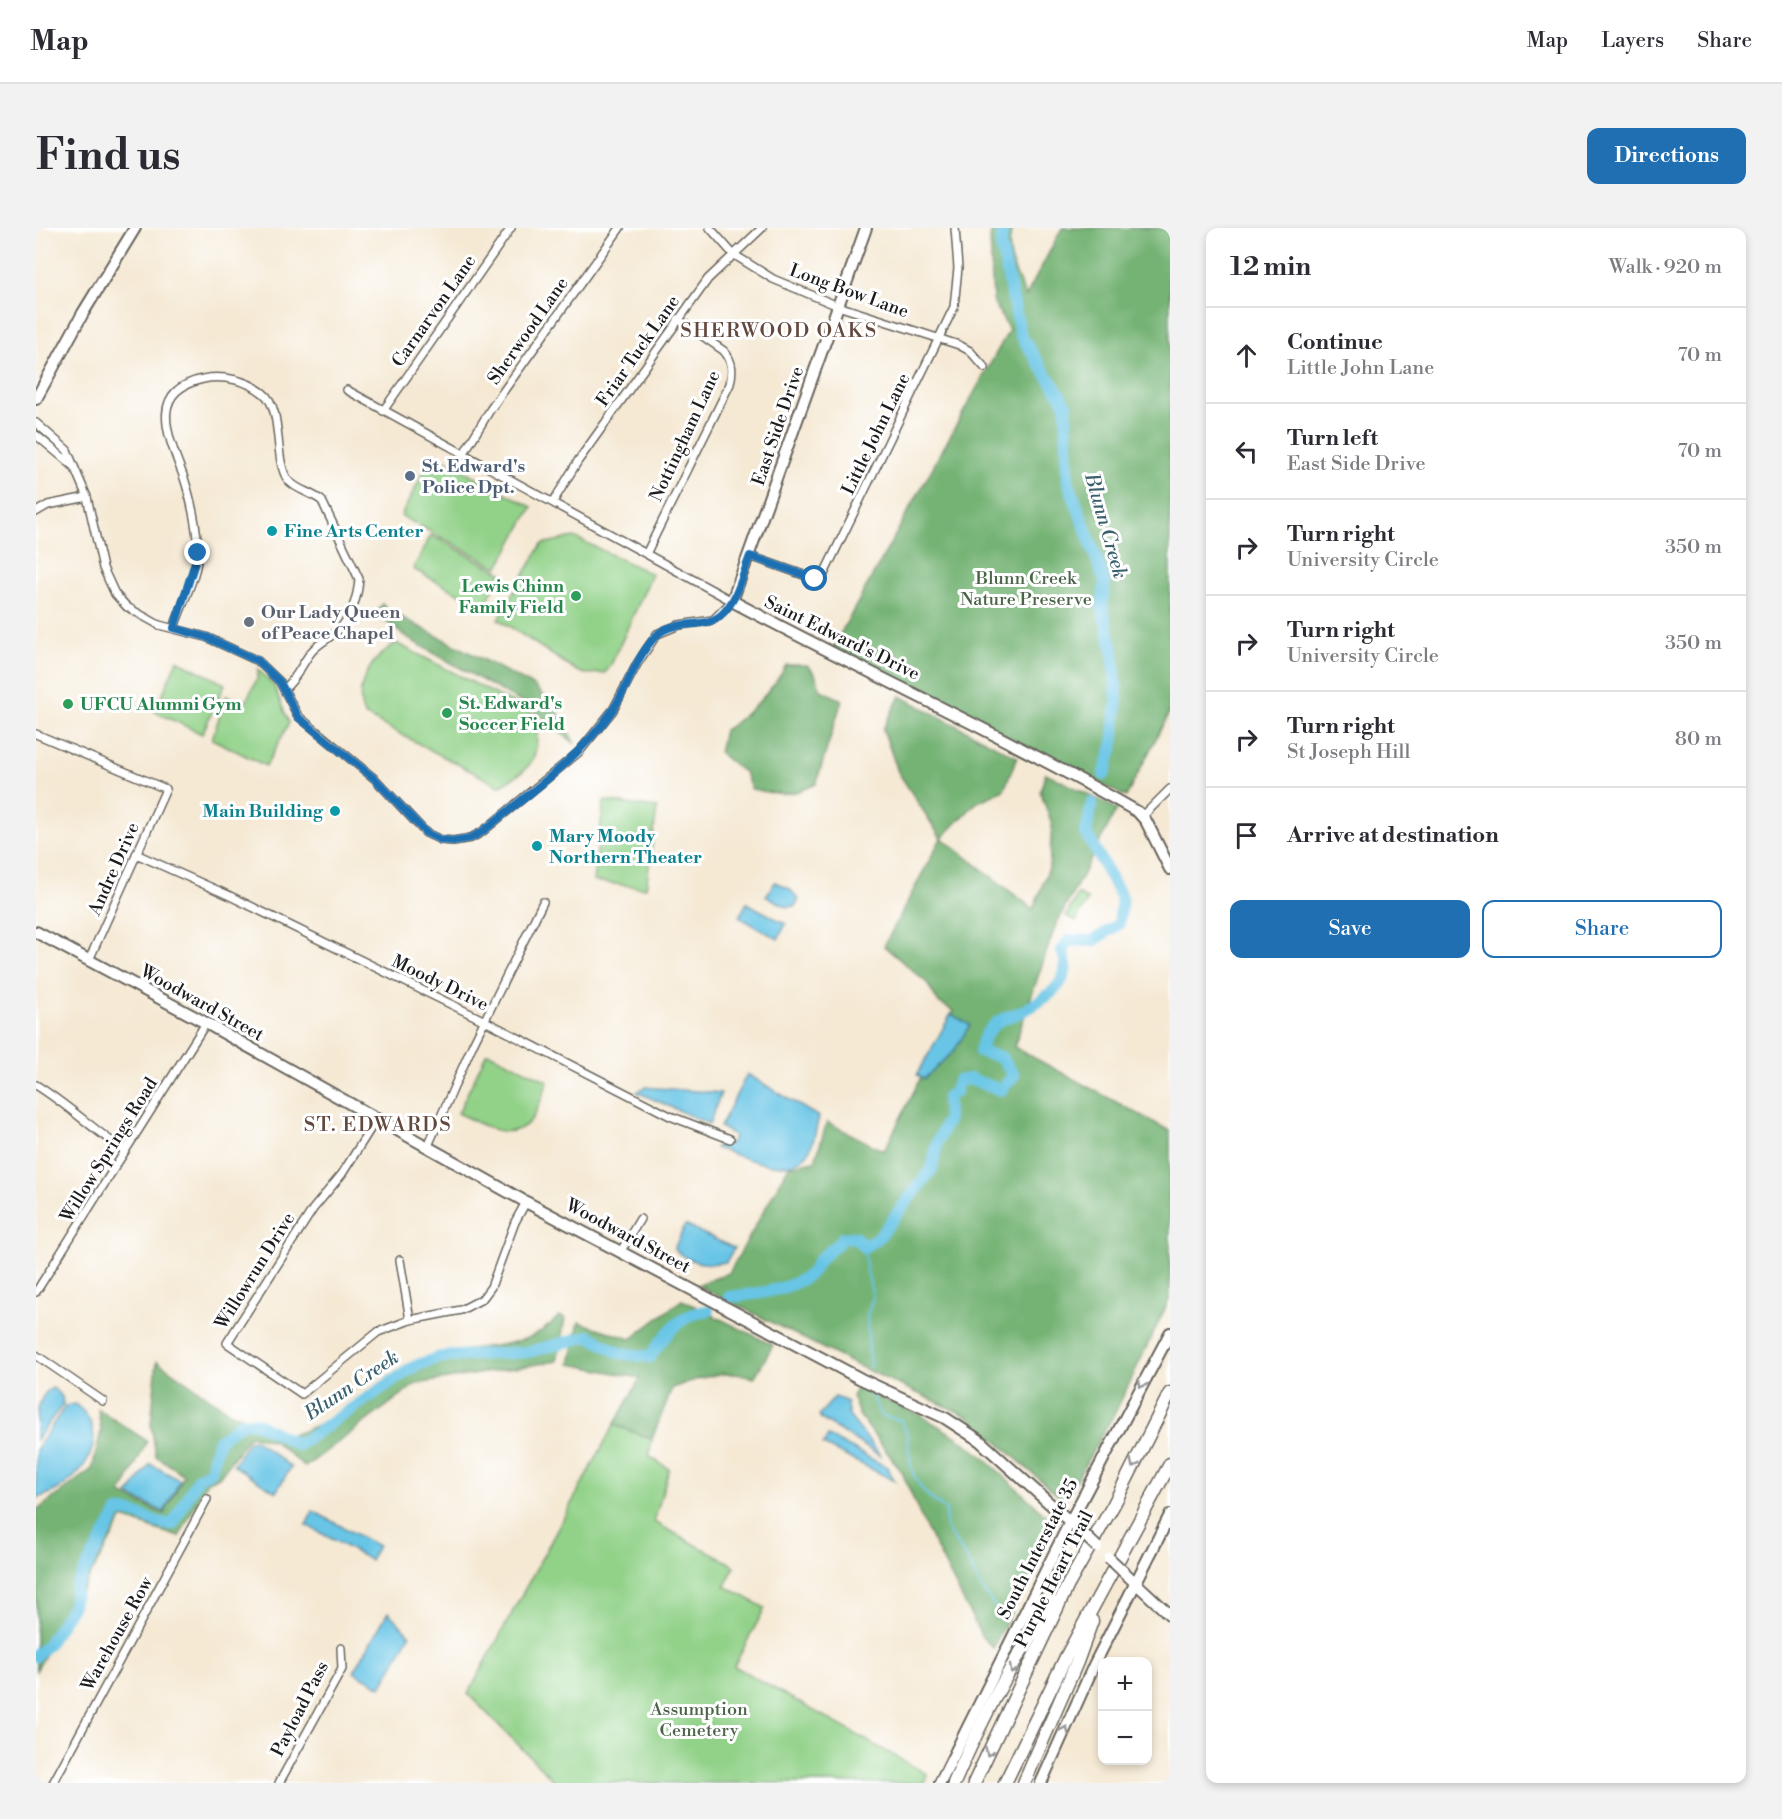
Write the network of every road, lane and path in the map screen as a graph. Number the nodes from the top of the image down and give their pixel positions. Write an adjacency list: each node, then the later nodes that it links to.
1 (135, 228): 14 (street)
2 (511, 228): 15 (street, Carnarvon Lane)
3 (620, 228): 18 (street, Sherwood Lane)
4 (710, 228): 8 (street, Long Bow Lane)
5 (762, 228): 8 (street, Friar Tuck Lane)
6 (866, 228): 9 (street, East Side Drive)
7 (955, 228): 11 (street, Little John Lane)
8 (734, 254): 9 (street, Long Bow Lane); 10 (street, Friar Tuck Lane)
9 (838, 306): 11 (street, Long Bow Lane); 24 (street, East Side Drive)
10 (678, 319): 21 (street, Friar Tuck Lane); 23 (street, Nottingham Lane)
11 (940, 338): 12 (street, Long Bow Lane); 24 (street, Little John Lane)
12 (985, 368)
13 (347, 390): 15 (street, Saint Edward's Drive)
14 (36, 399)
15 (383, 411): 18 (street, Saint Edward's Drive)
16 (36, 423): 19 (street)
17 (36, 435): 19 (street)
18 (464, 453): 21 (street, Saint Edward's Drive)
19 (75, 468): 20 (street)
20 (87, 497): 22 (street); 26 (street)
21 (553, 502): 23 (street, Saint Edward's Drive)
22 (36, 512)
23 (647, 552): 25 (street, Saint Edward's Drive)
24 (750, 556): 25 (street, East Side Drive)
25 (732, 602): 27 (street); 30 (street, Saint Edward's Drive)
26 (174, 628): 27 (street); 27 (street)
27 (284, 689)
28 (36, 734): 31 (street, Andre Drive)
29 (1170, 789): 30 (street)
30 (1143, 816): 32 (street)
31 (136, 854): 35 (street, Andre Drive); 36 (street, Moody Drive)
32 (1170, 869)
33 (543, 902): 36 (street)
34 (36, 932): 35 (street, Woodward Street)
35 (89, 960): 37 (street, Woodward Street)
36 (485, 1021): 40 (street, Moody Drive); 41 (street)
37 (206, 1023): 39 (street, Woodward Street); 42 (street, Willow Springs Road)
38 (36, 1085): 42 (street)
39 (376, 1120): 41 (street, Woodward Street); 48 (street, Willowrun Drive)
40 (730, 1140)
41 (427, 1148): 43 (street, Woodward Street)
42 (125, 1151): 47 (street, Willow Springs Road)
43 (526, 1202): 45 (street, Woodward Street); 48 (street, Willowrun Drive)
44 (640, 1219): 45 (street)
45 (621, 1251): 56 (street, Woodward Street)
46 (400, 1260): 48 (street)
47 (36, 1292)
48 (410, 1320)
49 (1170, 1333): 56 (street, South Interstate 35, one-way to 56)
50 (36, 1355): 52 (street)
51 (1170, 1393): 59 (highway, Purple Heart Trail, one-way to 59)
52 (103, 1401)
53 (1170, 1464): 57 (highway)
54 (207, 1499): 62 (street, Warehouse Row)
55 (1170, 1515): 58 (street)
56 (1074, 1526): 58 (street, Woodward Street, bridge); 64 (street, South Interstate 35)
57 (1105, 1583): 67 (highway); 68 (highway)
58 (1136, 1583): 60 (street, Woodward Street); 69 (street, one-way to 58)
59 (1068, 1585): 65 (highway, one-way to 65); 66 (highway, Purple Heart Trail, one-way to 66)
60 (1170, 1615)
61 (341, 1648): 63 (street, Payload Pass)
62 (53, 1783)
63 (279, 1783)
64 (940, 1783)
65 (954, 1783)
66 (974, 1783)
67 (1005, 1783)
68 (1024, 1783)
69 (1041, 1783)

